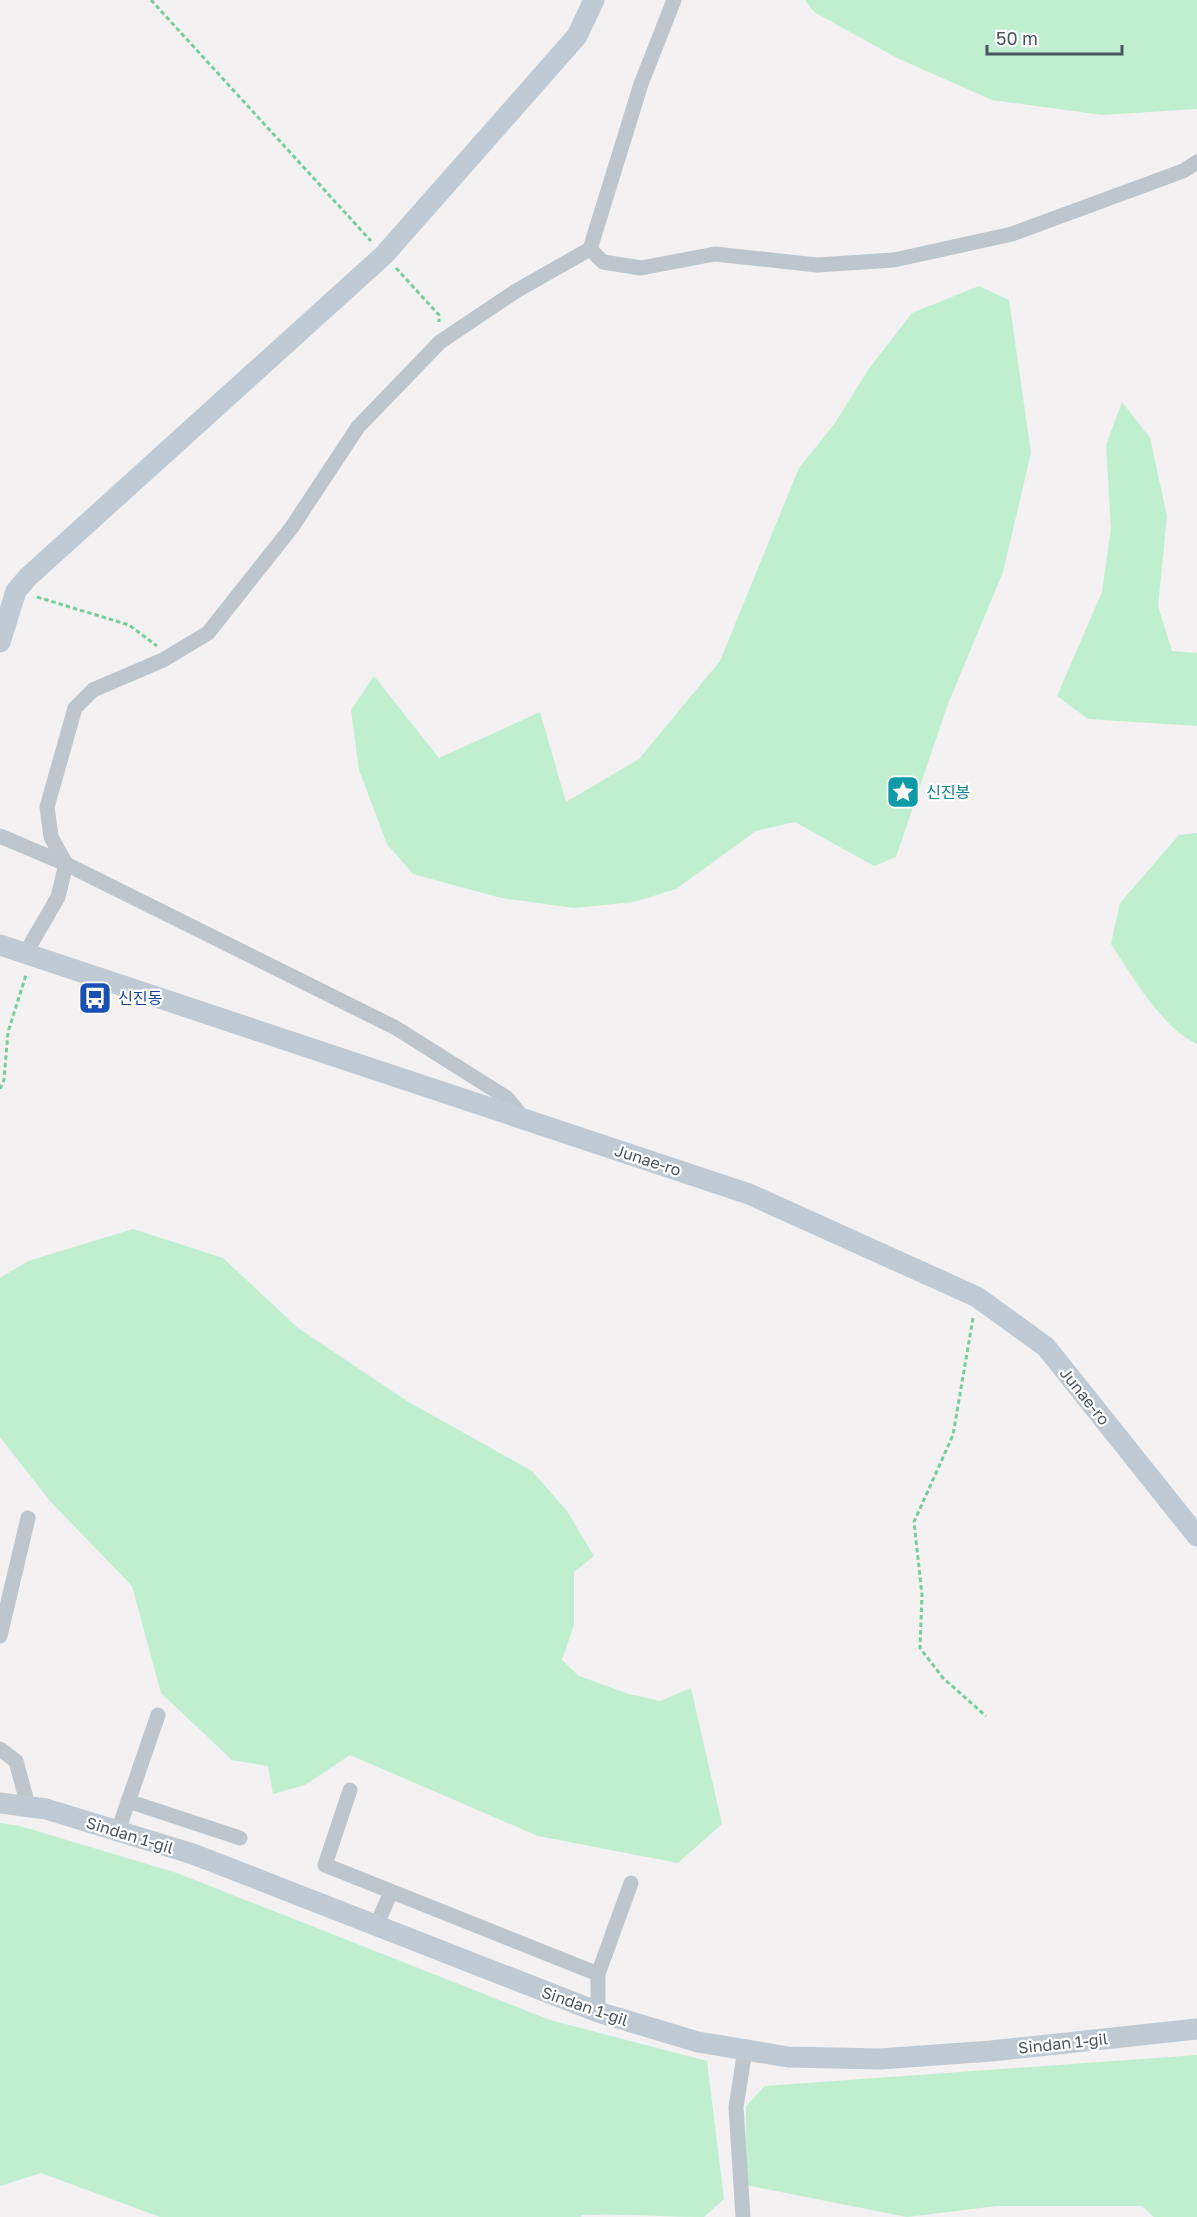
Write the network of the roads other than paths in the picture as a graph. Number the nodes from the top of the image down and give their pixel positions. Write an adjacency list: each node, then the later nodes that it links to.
1 (594, 0): 5 (street)
2 (674, 0): 4 (street)
3 (1197, 162): 4 (street)
4 (590, 249): 7 (street)
5 (0, 642)
6 (0, 836): 7 (street)
7 (66, 864): 9 (street); 10 (street)
8 (0, 945): 9 (street, Junae-ro)
9 (29, 956): 10 (street, Junae-ro)
10 (524, 1119): 12 (street, Junae-ro)
11 (28, 1518): 13 (street)
12 (1197, 1536)
13 (0, 1636)
14 (158, 1715): 17 (street)
15 (0, 1749): 19 (street)
16 (351, 1790): 23 (street)
17 (128, 1802): 20 (street); 21 (street)
18 (0, 1803): 19 (street, Sindan 1-gil)
19 (28, 1806): 20 (street, Sindan 1-gil)
20 (118, 1831): 24 (street, Sindan 1-gil)
21 (240, 1838)
22 (631, 1882): 25 (street)
23 (391, 1892): 24 (street); 25 (street)
24 (376, 1926): 26 (street, Sindan 1-gil)
25 (598, 1974): 26 (street)
26 (598, 2012): 28 (street, Sindan 1-gil)
27 (1197, 2030): 28 (street, Sindan 1-gil)
28 (745, 2050): 29 (street)
29 (743, 2217)

